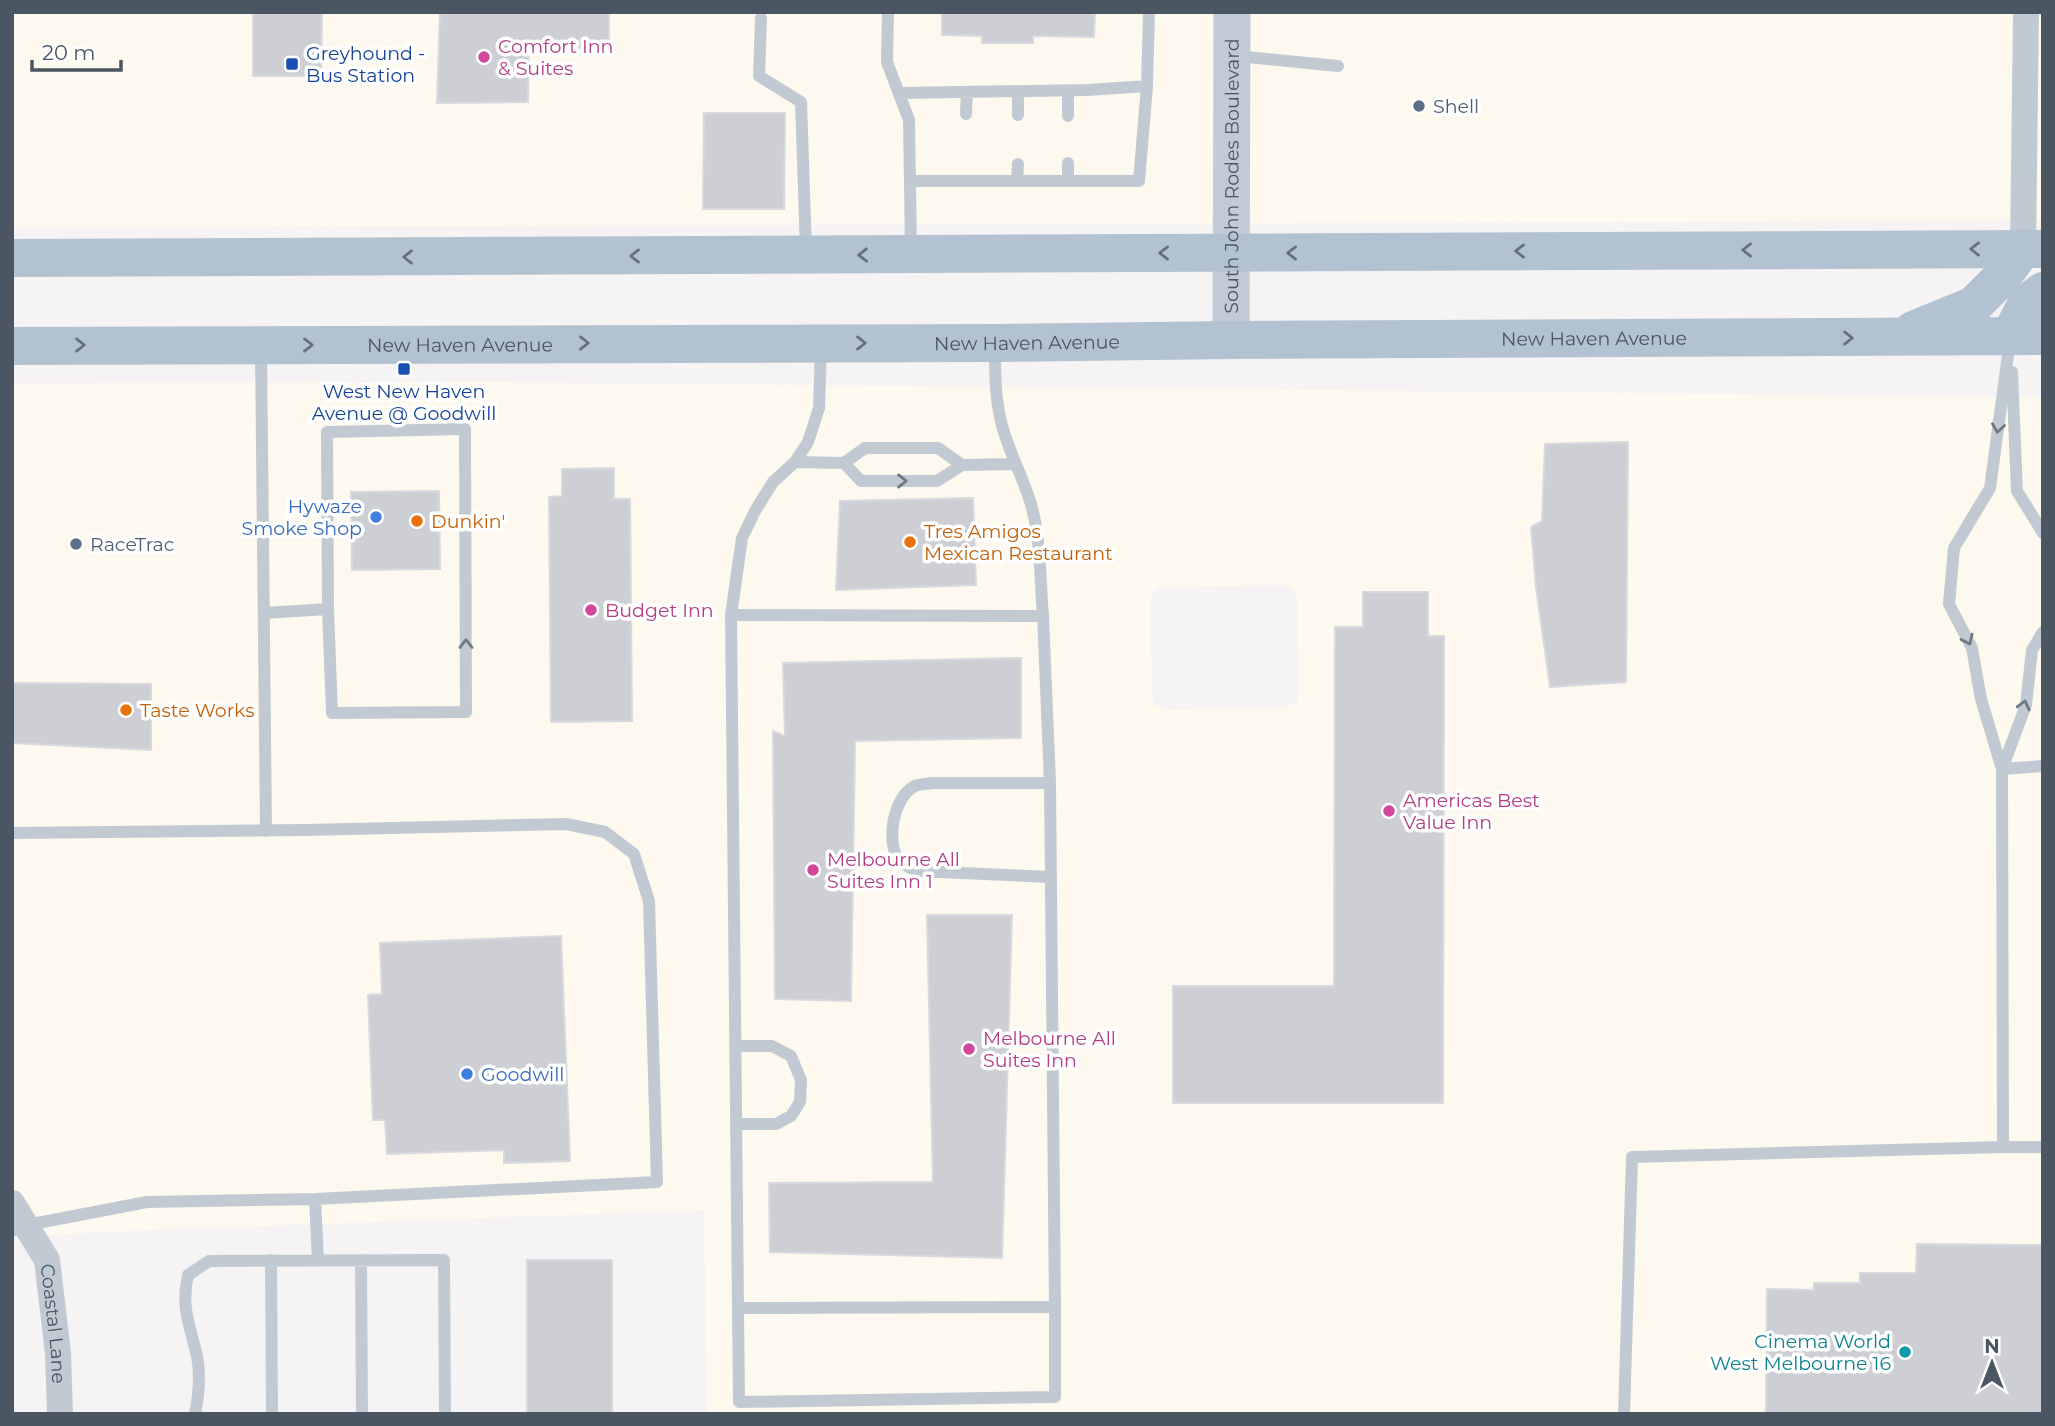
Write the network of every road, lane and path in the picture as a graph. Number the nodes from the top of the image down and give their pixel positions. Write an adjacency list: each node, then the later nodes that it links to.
1 (888, 12): 12 (lane)
2 (1149, 12): 8 (lane)
3 (1232, 12): 6 (main road, South John Rodes Boulevard)
4 (2026, 12): 23 (street)
5 (761, 18): 26 (lane)
6 (1232, 55): 7 (lane); 24 (main road, South John Rodes Boulevard)
7 (1338, 66)
8 (1147, 86): 9 (lane); 22 (lane)
9 (1068, 90): 11 (lane); 15 (lane)
10 (967, 92): 11 (lane); 12 (lane); 13 (lane)
11 (1018, 92): 14 (lane)
12 (899, 93): 19 (lane)
13 (966, 114)
14 (1018, 116)
15 (1068, 116)
16 (1068, 163): 22 (lane)
17 (1018, 164): 21 (lane)
18 (965, 165): 20 (lane)
19 (910, 181): 20 (lane); 25 (lane)
20 (965, 181): 21 (lane)
21 (1017, 181): 22 (lane)
22 (1068, 181)
23 (2033, 249): 24 (main road, one-way to 24); 30 (main road)
24 (1232, 253): 25 (main road, one-way to 25); 31 (main road, South John Rodes Boulevard)
25 (911, 255): 26 (main road, one-way to 26)
26 (807, 256): 27 (main road, one-way to 27)
27 (12, 258)
28 (2043, 291): 29 (main road)
29 (2026, 336): 30 (main road, New Haven Avenue); 40 (lane); 47 (lane, one-way to 47)
30 (1895, 337): 31 (main road, New Haven Avenue, one-way to 30)
31 (1231, 340): 33 (main road, New Haven Avenue)
32 (821, 343): 33 (main road, New Haven Avenue, one-way to 33); 34 (main road, New Haven Avenue, one-way to 32); 36 (lane)
33 (995, 343): 38 (lane)
34 (261, 345): 35 (main road, New Haven Avenue, one-way to 34); 42 (lane)
35 (12, 346)
36 (794, 462): 37 (lane); 43 (lane)
37 (844, 463): 39 (lane); 39 (lane, one-way to 39)
38 (1016, 464): 39 (lane); 44 (lane)
39 (962, 465)
40 (2043, 533)
41 (328, 609): 41 (lane, one-way to 41); 42 (lane)
42 (264, 612): 49 (lane)
43 (731, 615): 44 (lane); 52 (lane)
44 (1042, 616): 48 (lane)
45 (2043, 632): 47 (lane, one-way to 45)
46 (2043, 766): 47 (lane)
47 (2002, 769): 54 (lane)
48 (1050, 783): 51 (lane); 51 (lane)
49 (266, 831): 50 (lane); 56 (lane)
50 (12, 833)
51 (1051, 877): 62 (lane)
52 (734, 1046): 53 (lane); 53 (lane)
53 (736, 1124): 63 (lane)
54 (2003, 1147): 55 (lane); 69 (lane)
55 (2043, 1147)
56 (315, 1199): 58 (lane); 61 (lane)
57 (12, 1203): 58 (street, Coastal Lane)
58 (20, 1228): 64 (street, Coastal Lane)
59 (360, 1260): 61 (lane); 67 (lane); 68 (lane)
60 (271, 1261): 61 (lane); 65 (lane); 66 (lane)
61 (318, 1261)
62 (1055, 1307): 63 (lane); 63 (lane)
63 (738, 1308)
64 (60, 1414)
65 (195, 1414)
66 (272, 1414)
67 (362, 1414)
68 (444, 1414)
69 (1624, 1414)

